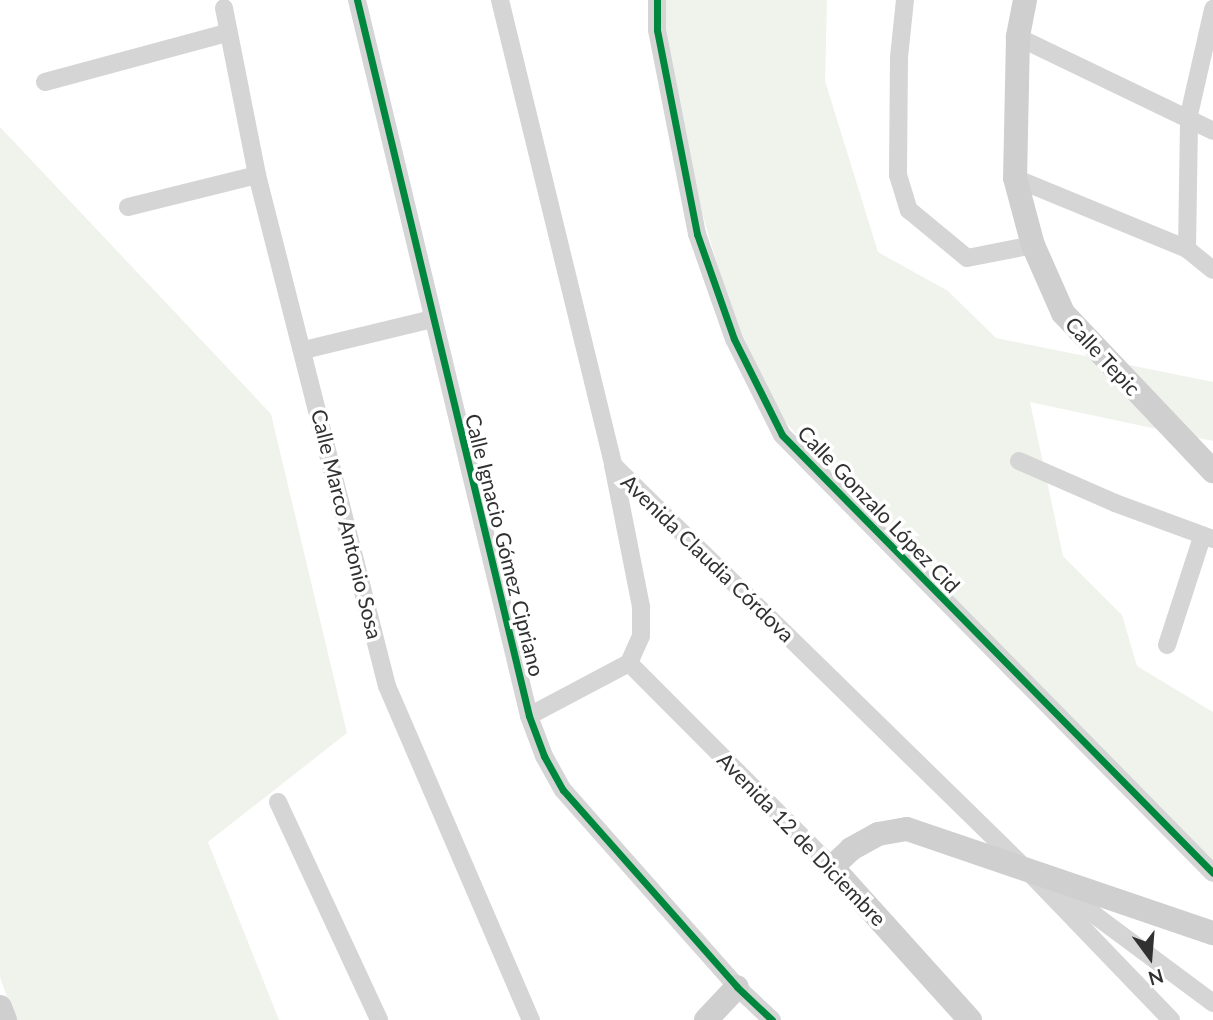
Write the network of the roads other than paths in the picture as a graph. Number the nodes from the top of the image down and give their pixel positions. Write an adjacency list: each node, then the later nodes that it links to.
1 (358, 0): 19 (street, Calle Ignacio Gómez Cipriano)
2 (500, 0): 22 (street, Avenida Claudia Córdova)
3 (657, 0): 31 (street, Calle Gonzalo López Cid)
4 (905, 0): 16 (street)
5 (1025, 0): 9 (street, Calle Tepic)
6 (224, 8): 8 (street, Calle Marco Antonio Sosa)
7 (1213, 9): 11 (street)
8 (226, 33): 10 (street); 13 (street, Calle Marco Antonio Sosa)
9 (1018, 37): 11 (street); 14 (street, Calle Tepic)
10 (45, 82)
11 (1189, 115): 12 (street); 17 (street)
12 (1213, 131)
13 (257, 175): 15 (street); 20 (street, Calle Marco Antonio Sosa)
14 (1015, 178): 16 (street, Calle Tepic); 17 (street)
15 (128, 207)
16 (1032, 245): 23 (street, Calle Tepic)
17 (1187, 249): 18 (street)
18 (1213, 270)
19 (432, 319): 20 (street); 27 (street, Calle Ignacio Gómez Cipriano)
20 (304, 350): 39 (street, Calle Marco Antonio Sosa)
21 (1019, 461): 24 (street)
22 (613, 465): 26 (street); 30 (street, Avenida Claudia Córdova)
23 (1213, 471)
24 (1208, 538): 25 (street)
25 (1167, 645)
26 (629, 663): 27 (street); 29 (street, Avenida 12 de Diciembre)
27 (529, 716): 34 (street, Calle Ignacio Gómez Cipriano)
28 (278, 802): 38 (street)
29 (832, 867): 30 (street); 42 (street, Avenida 12 de Diciembre)
30 (1024, 867): 32 (street)
31 (1213, 873)
32 (1056, 890): 33 (street); 35 (street); 43 (street)
33 (1213, 933)
34 (737, 987): 40 (street); 41 (street, Calle Ignacio Gómez Cipriano)
35 (1213, 1003)
36 (0, 1007): 37 (street)
37 (5, 1020)
38 (379, 1020)
39 (531, 1020)
40 (706, 1020)
41 (772, 1020)
42 (971, 1020)
43 (1171, 1020)

